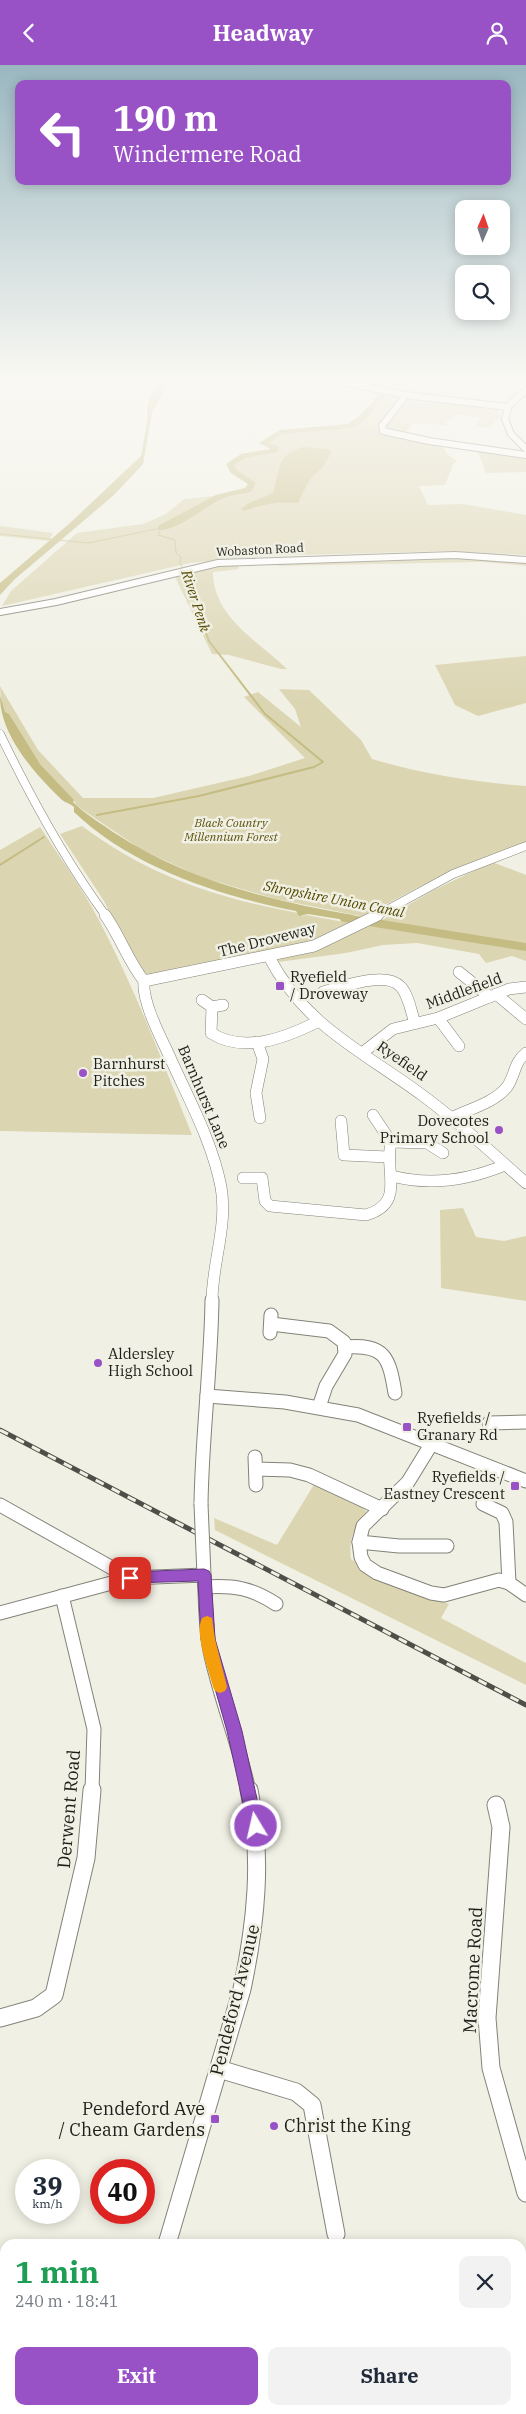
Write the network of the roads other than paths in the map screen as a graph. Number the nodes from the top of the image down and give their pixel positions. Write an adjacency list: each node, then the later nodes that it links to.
1 (526, 559): 2 (street, Wobaston Road)
2 (0, 611)
3 (0, 734): 7 (street, Barnhurst Lane)
4 (526, 847): 5 (street, The Droveway)
5 (270, 957): 7 (street, The Droveway); 14 (street, Ryefield)
6 (459, 972): 10 (street)
7 (144, 981): 34 (street, Barnhurst Lane)
8 (526, 987): 10 (street, Middlefield)
9 (323, 992): 15 (street)
10 (493, 995): 12 (street, Middlefield); 13 (street)
11 (202, 1001): 16 (street)
12 (438, 1018): 15 (street, Middlefield); 17 (street)
13 (526, 1019)
14 (318, 1022): 16 (street); 18 (street, Ryefield)
15 (415, 1023): 18 (street, Middlefield)
16 (258, 1043): 20 (street)
17 (461, 1048)
18 (362, 1053): 22 (street, Ryefield)
19 (526, 1053): 22 (street)
20 (271, 1111)
21 (373, 1115): 24 (street)
22 (451, 1118): 27 (street, Ryefield)
23 (341, 1121): 26 (street)
24 (390, 1142): 25 (street); 26 (street)
25 (443, 1153)
26 (388, 1157): 28 (street)
27 (505, 1165): 28 (street); 30 (street, Ryefield)
28 (392, 1176): 29 (street)
29 (243, 1178)
30 (526, 1183)
31 (270, 1324): 32 (street)
32 (346, 1347): 33 (street); 35 (street)
33 (395, 1393)
34 (207, 1396): 35 (street); 47 (street, Barnhurst Lane, bridge)
35 (319, 1407): 38 (street)
36 (526, 1422): 37 (street)
37 (489, 1423)
38 (432, 1443): 39 (street); 43 (street)
39 (526, 1481)
40 (256, 1485): 43 (street)
41 (0, 1505): 46 (street)
42 (483, 1505): 48 (street)
43 (382, 1509): 44 (street)
44 (359, 1542): 45 (street); 48 (street)
45 (447, 1546)
46 (130, 1578): 47 (street); 50 (street)
47 (205, 1581): 51 (street); 55 (street, Pendeford Avenue)
48 (509, 1583): 49 (street)
49 (526, 1595)
50 (62, 1596): 52 (street); 54 (street, Derwent Road)
51 (276, 1604)
52 (0, 1613)
53 (496, 1805): 56 (street, Macrome Road)
54 (0, 2018)
55 (219, 2069): 57 (street); 58 (street, Pendeford Avenue)
56 (526, 2193)
57 (336, 2234)
58 (168, 2239)

